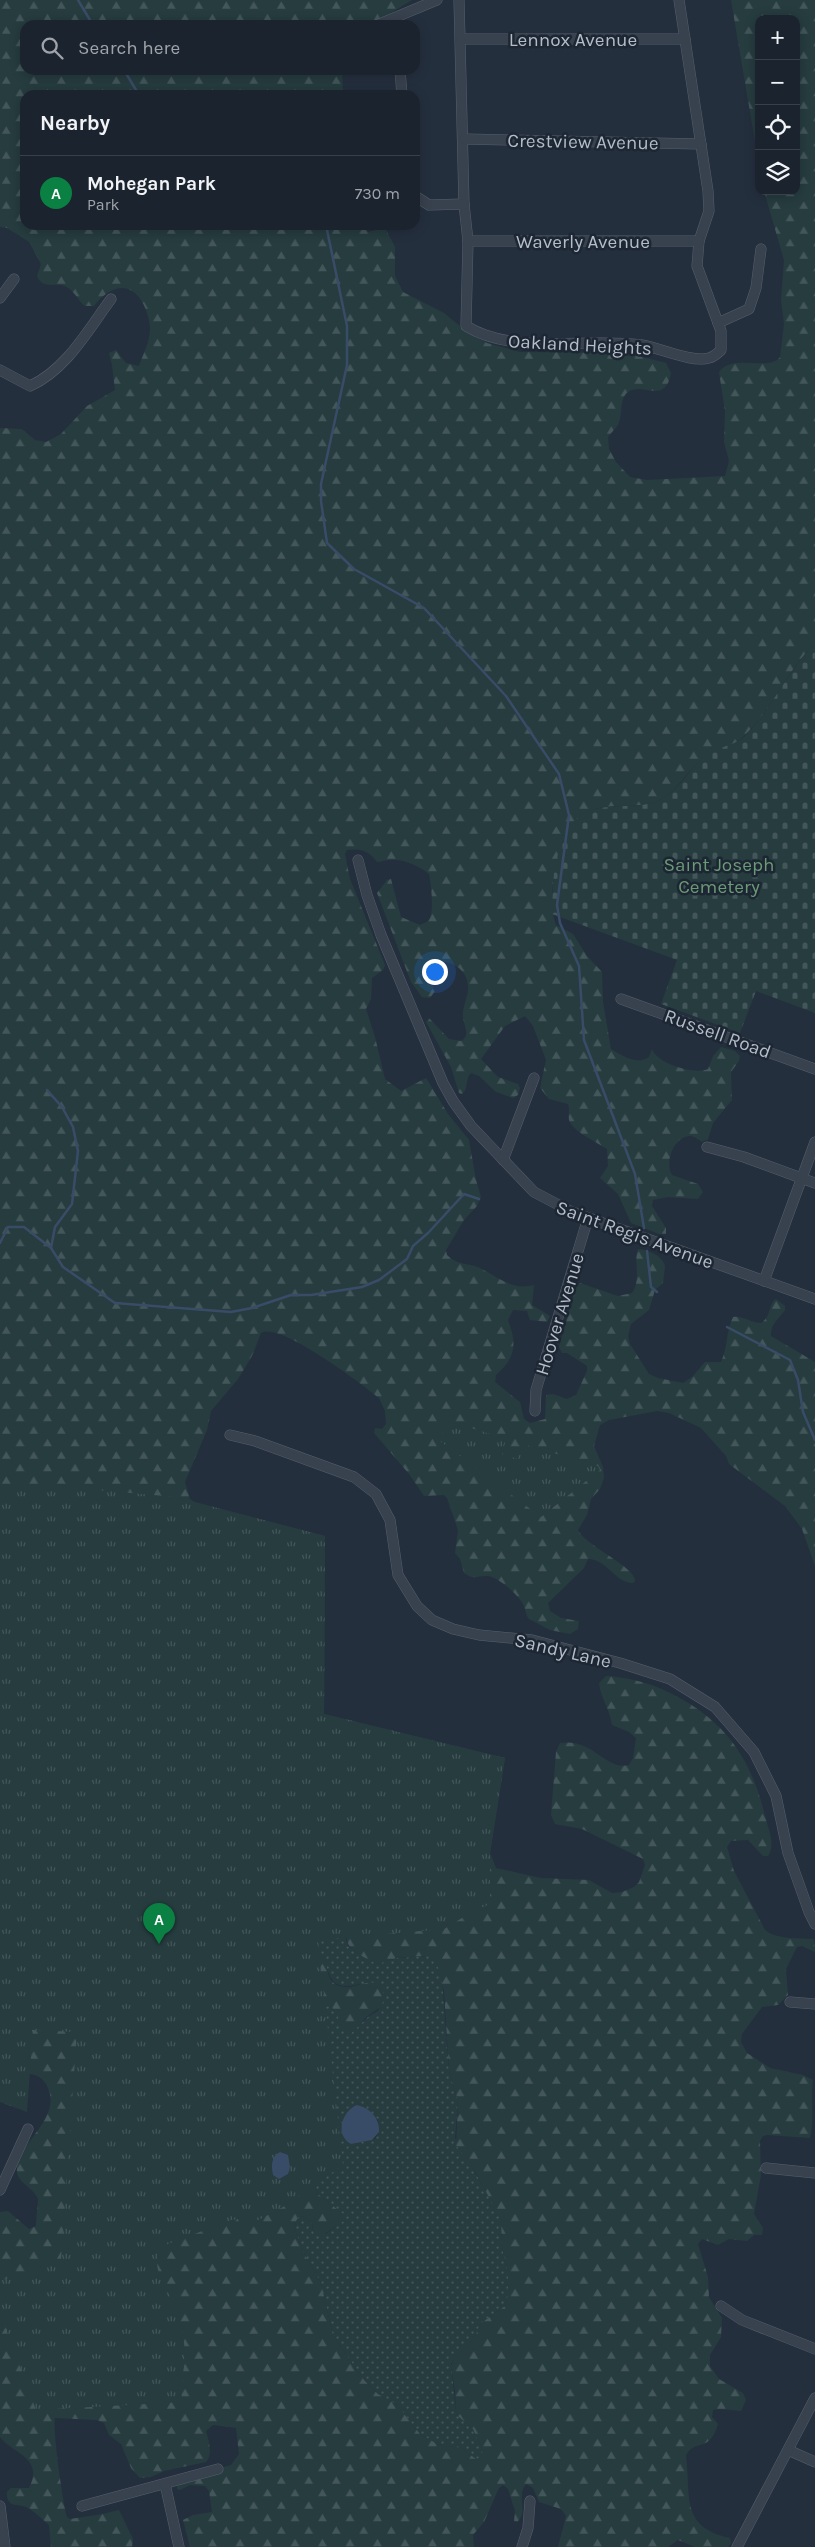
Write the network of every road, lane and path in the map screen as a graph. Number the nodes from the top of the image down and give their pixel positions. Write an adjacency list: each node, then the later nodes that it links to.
1 (437, 0): 4 (street)
2 (459, 0): 5 (street, Oakland Heights)
3 (679, 0): 6 (street, Oakland Heights)
4 (398, 20)
5 (462, 39): 6 (street, Lennox Avenue); 9 (street, Oakland Heights)
6 (685, 39): 10 (street, Oakland Heights)
7 (400, 75): 8 (street)
8 (402, 90)
9 (464, 139): 10 (street, Crestview Avenue); 12 (street, Oakland Heights)
10 (701, 144): 13 (street, Oakland Heights)
11 (420, 199): 12 (street)
12 (464, 204): 14 (street, Oakland Heights)
13 (699, 241): 14 (street, Waverly Avenue); 19 (street, Oakland Heights)
14 (468, 242): 19 (street, Oakland Heights)
15 (761, 249): 19 (street)
16 (14, 279): 17 (street)
17 (0, 298)
18 (111, 299): 20 (street)
19 (718, 323)
20 (0, 370)
21 (358, 860): 27 (street, Saint Regis Avenue)
22 (621, 999): 23 (street, Russell Road)
23 (815, 1069)
24 (534, 1078): 27 (street)
25 (815, 1142): 28 (street)
26 (707, 1147): 28 (street)
27 (503, 1160): 30 (street, Saint Regis Avenue)
28 (802, 1178): 29 (street); 31 (street)
29 (815, 1183)
30 (588, 1218): 31 (street, Saint Regis Avenue); 33 (street, Hoover Avenue)
31 (764, 1281): 32 (street, Saint Regis Avenue)
32 (815, 1300)
33 (535, 1411)
34 (230, 1435): 35 (street, Sandy Lane)
35 (815, 1924)
36 (790, 2002): 37 (street)
37 (815, 2004)
38 (28, 2129): 41 (street)
39 (766, 2168): 40 (street)
40 (815, 2173)
41 (0, 2190)
42 (721, 2306): 43 (street)
43 (815, 2348)
44 (815, 2398): 45 (street)
45 (788, 2450): 46 (street); 52 (street)
46 (815, 2462)
47 (218, 2468): 48 (street)
48 (166, 2484): 51 (street); 54 (street)
49 (530, 2501): 55 (street)
50 (0, 2506): 53 (street)
51 (82, 2506)
52 (739, 2546)
53 (5, 2547)
54 (178, 2547)
55 (522, 2547)

